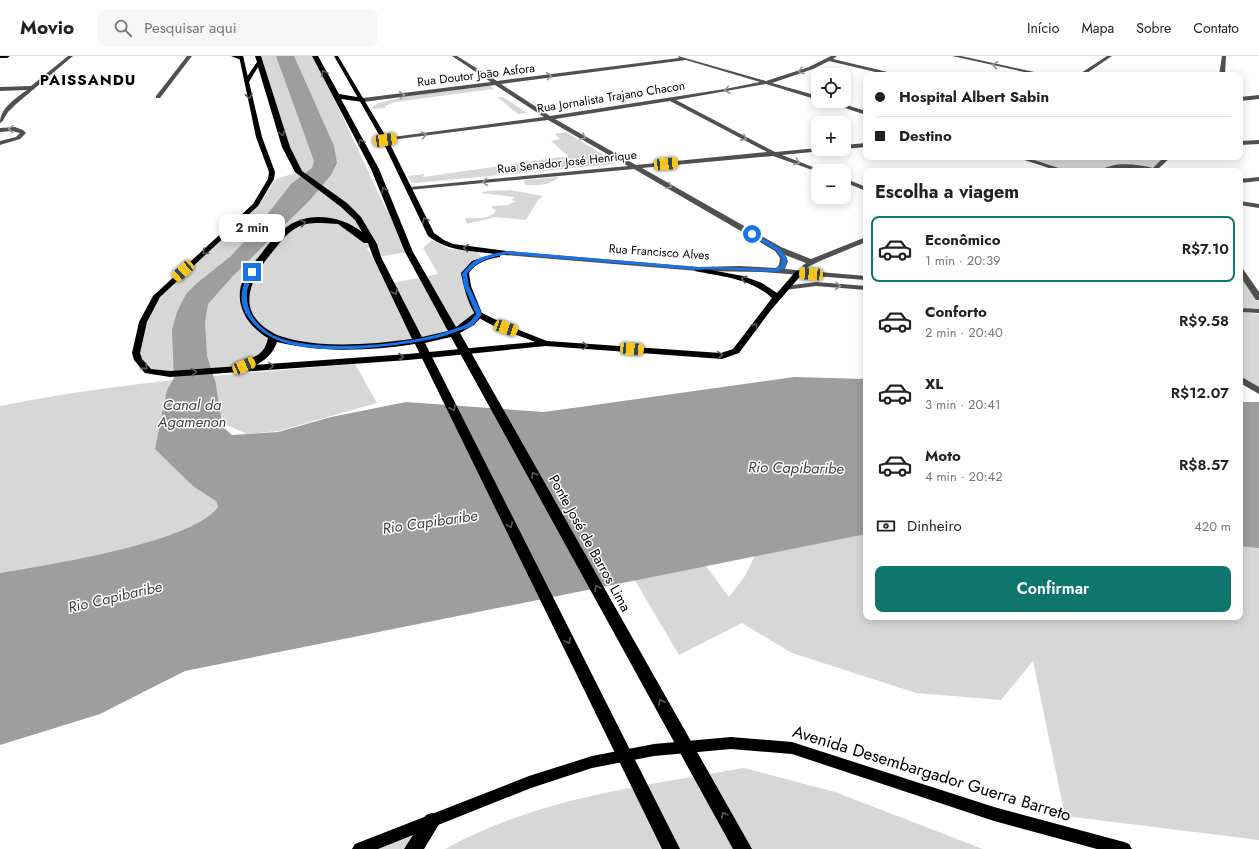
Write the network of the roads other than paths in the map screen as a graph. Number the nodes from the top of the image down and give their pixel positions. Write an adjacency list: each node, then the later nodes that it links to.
1 (0, 56): 2 (highway)
2 (7, 56)
3 (71, 56): 27 (street)
4 (190, 56): 31 (street)
5 (234, 56): 15 (highway)
6 (314, 56): 29 (highway, Ponte José de Barros Lima, one-way to 6)
7 (336, 56): 34 (main road)
8 (454, 56): 25 (street)
9 (676, 56): 17 (street)
10 (835, 56): 18 (street, Rua Jornalista Trajano Chacon)
11 (954, 56): 19 (street)
12 (981, 56): 19 (street)
13 (1110, 56): 22 (street)
14 (1224, 56): 23 (street)
15 (241, 57): 24 (main road)
16 (259, 59): 24 (highway); 70 (highway, one-way to 70)
17 (686, 59): 25 (street, Rua Doutor João Asfora, one-way to 17); 26 (street)
18 (830, 60): 20 (street); 26 (street, Rua Jornalista Trajano Chacon, one-way to 26)
19 (973, 60): 21 (street, one-way to 19)
20 (881, 72)
21 (1031, 72)
22 (1086, 72)
23 (1222, 72)
24 (247, 81): 87 (main road, one-way to 87)
25 (497, 82): 34 (street, Rua Doutor João Asfora, one-way to 25); 42 (street)
26 (765, 83): 30 (street); 35 (street, Rua Jornalista Trajano Chacon, one-way to 35)
27 (32, 88): 28 (street); 36 (street)
28 (0, 89)
29 (336, 96): 34 (highway); 39 (highway, Ponte José de Barros Lima)
30 (811, 96)
31 (158, 97)
32 (1259, 97): 33 (street)
33 (1243, 99)
34 (363, 100): 39 (highway); 45 (main road)
35 (672, 100): 42 (street, Rua Jornalista Trajano Chacon); 52 (street, one-way to 52)
36 (13, 104): 37 (street); 41 (street)
37 (0, 106)
38 (851, 108): 40 (street)
39 (350, 110): 94 (highway, Ponte José de Barros Lima, one-way to 39)
40 (863, 111)
41 (3, 112): 43 (street)
42 (550, 118): 45 (street, Rua Jornalista Trajano Chacon, one-way to 42); 55 (street, one-way to 55)
43 (0, 121)
44 (0, 130): 47 (street, one-way to 44)
45 (385, 140): 65 (main road)
46 (1259, 142): 48 (street)
47 (0, 143)
48 (1243, 143)
49 (863, 144): 50 (street)
50 (851, 146)
51 (811, 150): 52 (street, Rua Senador José Henrique)
52 (775, 154): 55 (street, Rua Senador José Henrique); 56 (street, one-way to 56)
53 (1028, 160): 57 (street)
54 (1165, 160): 60 (street)
55 (635, 167): 65 (street, Rua Senador José Henrique, one-way to 65); 69 (street, one-way to 69)
56 (811, 168)
57 (1055, 168)
58 (1116, 168): 59 (street)
59 (1129, 168)
60 (1159, 168)
61 (1259, 179): 62 (street)
62 (1243, 181)
63 (851, 183): 64 (street)
64 (863, 188)
65 (410, 189): 71 (main road, Rua Francisco Alves, one-way to 65)
66 (1243, 203): 67 (street)
67 (1259, 206)
68 (863, 239): 72 (street)
69 (778, 249): 72 (street); 74 (street)
70 (376, 252): 85 (highway, one-way to 70); 93 (highway, one-way to 93)
71 (507, 253): 73 (street, Rua Francisco Alves); 84 (main road)
72 (811, 262): 75 (street)
73 (698, 269): 74 (street, Rua Francisco Alves); 80 (main road, one-way to 73)
74 (776, 271): 75 (street, Rua Francisco Alves)
75 (799, 273): 77 (street, Rua Francisco Alves); 78 (main road)
76 (1243, 275): 81 (street)
77 (863, 278)
78 (785, 288): 79 (street, one-way to 79); 80 (main road)
79 (863, 288)
80 (777, 298): 86 (main road, one-way to 80)
81 (1259, 298)
82 (1243, 310): 83 (street)
83 (1259, 311)
84 (479, 314): 85 (highway); 86 (main road)
85 (273, 337): 87 (highway)
86 (546, 343): 87 (main road, one-way to 86)
87 (240, 368)
88 (1243, 381): 89 (street)
89 (1259, 391)
90 (432, 821): 91 (main road, Avenida Desembargador Guerra Barreto); 92 (highway); 95 (main road, Avenida Desembargador Guerra Barreto)
91 (360, 849)
92 (413, 849)
93 (672, 849)
94 (743, 849)
95 (1124, 849)

